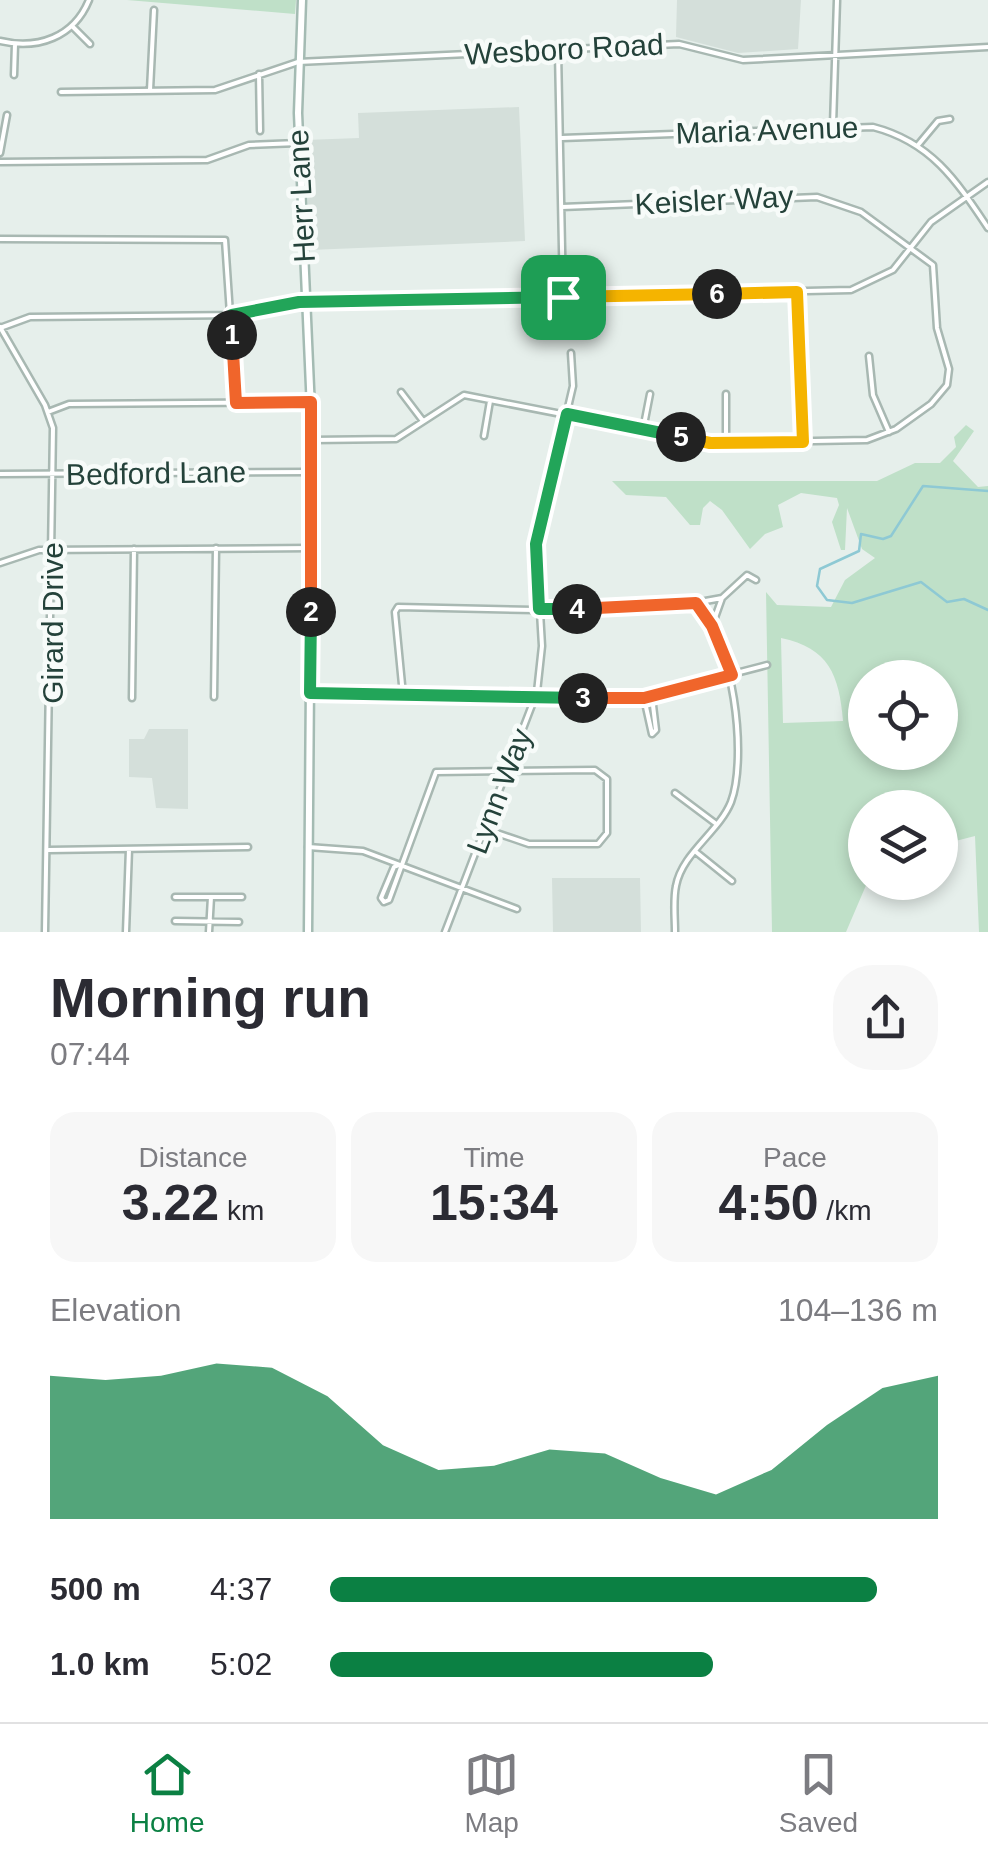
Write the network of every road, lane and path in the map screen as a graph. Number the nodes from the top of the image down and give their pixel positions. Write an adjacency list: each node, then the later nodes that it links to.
1 (89, 0): 5 (street)
2 (302, 0): 12 (main road, Herr Lane)
3 (836, 0): 11 (street)
4 (154, 10): 15 (street)
5 (72, 26): 7 (street); 8 (street)
6 (0, 41): 7 (street)
7 (15, 44): 13 (street)
8 (90, 44)
9 (988, 48): 11 (street, Wesboro Road)
10 (558, 50): 11 (street, Wesboro Road); 12 (street, Wesboro Road); 21 (street)
11 (833, 55): 19 (street)
12 (298, 62): 14 (street, Wesboro Road); 22 (main road, Herr Lane)
13 (14, 74)
14 (259, 74): 15 (street, Wesboro Road); 20 (street)
15 (150, 90): 16 (street, Wesboro Road)
16 (61, 92)
17 (8, 115): 24 (street)
18 (950, 119): 23 (street)
19 (833, 125): 21 (street, Maria Avenue); 23 (street, Maria Avenue)
20 (260, 130)
21 (562, 138): 28 (street)
22 (298, 143): 25 (street); 34 (main road, Herr Lane)
23 (918, 145): 27 (street, Maria Avenue)
24 (0, 154)
25 (0, 162)
26 (988, 182): 27 (street)
27 (967, 197): 29 (street, Maria Avenue); 31 (street)
28 (562, 207): 31 (street, Keisler Way); 33 (street)
29 (988, 228)
30 (0, 239): 35 (street)
31 (912, 248): 32 (street); 49 (street)
32 (797, 292): 33 (street); 52 (street)
33 (563, 297): 34 (street)
34 (307, 302): 35 (street); 43 (main road, Herr Lane)
35 (232, 315): 36 (street); 44 (street)
36 (0, 327): 45 (street, Girard Drive)
37 (571, 353): 46 (street, Lynn Way)
38 (869, 356): 49 (street)
39 (401, 392): 47 (street)
40 (650, 394): 48 (street)
41 (726, 394): 53 (street)
42 (491, 399): 46 (street); 47 (street); 50 (street)
43 (311, 402): 44 (street); 51 (main road, Herr Lane)
44 (236, 403): 45 (street)
45 (48, 412): 56 (street, Girard Drive)
46 (567, 414): 48 (street); 65 (street, Lynn Way)
47 (422, 420): 51 (street)
48 (643, 430): 53 (street)
49 (889, 432): 52 (street)
50 (484, 436)
51 (312, 440): 54 (main road, Herr Lane)
52 (803, 442): 53 (street)
53 (726, 443)
54 (312, 472): 56 (street, Bedford Lane); 58 (main road, Herr Lane)
55 (0, 474): 56 (street, Bedford Lane)
56 (53, 474): 60 (street, Girard Drive)
57 (216, 548): 58 (street); 59 (street); 74 (street)
58 (312, 548): 69 (main road, Herr Lane)
59 (134, 549): 60 (street); 73 (street)
60 (52, 550): 61 (street); 82 (street, Girard Drive)
61 (0, 563)
62 (756, 580): 63 (street)
63 (722, 598): 64 (street); 66 (street)
64 (696, 603): 65 (street); 66 (street)
65 (539, 609): 70 (street); 71 (street, Lynn Way)
66 (712, 626): 68 (street)
67 (767, 665): 68 (street)
68 (732, 675): 72 (street); 78 (street)
69 (310, 693): 70 (street); 81 (main road, Herr Lane)
70 (403, 694): 71 (street)
71 (535, 697): 75 (street); 76 (street, Lynn Way)
72 (652, 697): 75 (street); 75 (street)
73 (132, 698)
74 (214, 698)
75 (644, 698)
76 (507, 771): 79 (street, Lynn Way); 79 (street); 85 (street)
77 (675, 793): 78 (street)
78 (717, 824): 84 (street)
79 (485, 829): 87 (street, Lynn Way)
80 (248, 847): 83 (street)
81 (308, 847): 85 (street); 98 (main road, Herr Lane)
82 (49, 850): 83 (street); 95 (street, Girard Drive)
83 (129, 850): 96 (street)
84 (696, 852): 86 (street); 100 (street)
85 (399, 864): 85 (street); 87 (street)
86 (732, 881)
87 (461, 889): 91 (street); 99 (street, Lynn Way)
88 (211, 896): 89 (street); 90 (street); 94 (street)
89 (175, 897)
90 (242, 897)
91 (518, 909)
92 (175, 921): 94 (street)
93 (239, 922): 94 (street)
94 (209, 923): 97 (street)
95 (45, 932)
96 (126, 932)
97 (209, 932)
98 (308, 932)
99 (445, 932)
100 (675, 932)

